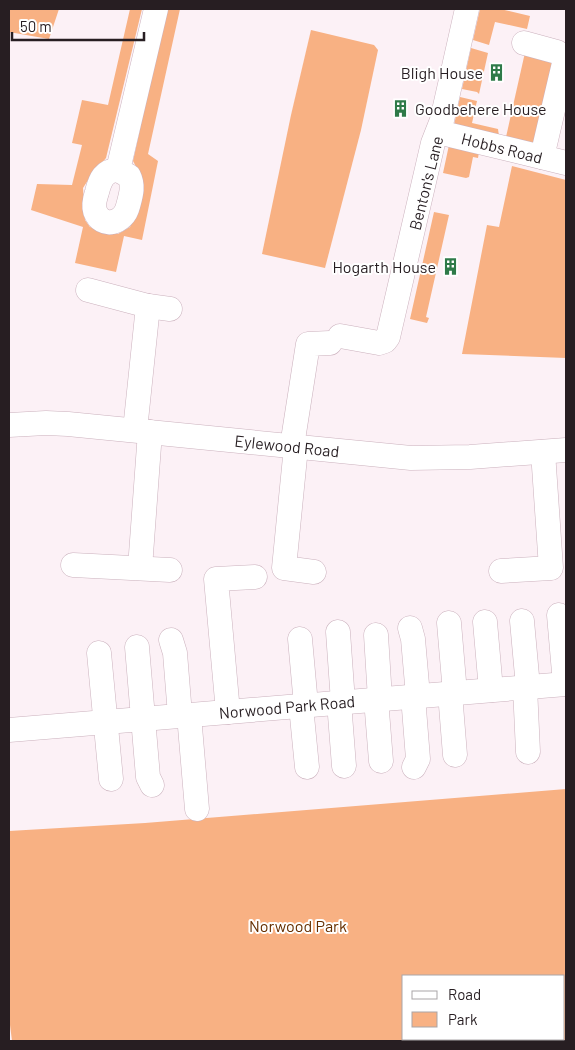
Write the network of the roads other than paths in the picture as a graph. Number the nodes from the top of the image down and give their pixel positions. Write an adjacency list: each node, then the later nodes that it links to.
1 (156, 9): 7 (street)
2 (468, 9): 4 (street, Benton's Lane)
3 (524, 43): 5 (street)
4 (438, 132): 5 (street, Hobbs Road); 11 (street, Benton's Lane)
5 (542, 157): 6 (street, Hobbs Road)
6 (566, 163)
7 (118, 170)
8 (88, 290): 10 (street)
9 (9, 425): 10 (street, Eylewood Road)
10 (142, 431): 11 (street, Eylewood Road); 15 (street)
11 (294, 447): 13 (street, Eylewood Road); 18 (street)
12 (566, 450): 13 (street, Eylewood Road)
13 (542, 452): 17 (street)
14 (73, 565): 15 (street)
15 (140, 568): 16 (street)
16 (170, 570)
17 (501, 571)
18 (314, 572)
19 (255, 577): 39 (street)
20 (558, 615): 31 (street)
21 (522, 621): 32 (street)
22 (486, 622): 33 (street)
23 (449, 623): 34 (street)
24 (410, 628): 35 (street)
25 (338, 632): 37 (street)
26 (376, 635): 36 (street)
27 (300, 639): 38 (street)
28 (171, 640): 40 (street)
29 (137, 647): 41 (street)
30 (99, 653): 42 (street)
31 (566, 684): 32 (street, Norwood Park Road)
32 (526, 687): 33 (street, Norwood Park Road); 44 (street)
33 (491, 690): 34 (street, Norwood Park Road)
34 (452, 693): 35 (street, Norwood Park Road); 45 (street)
35 (416, 696): 36 (street, Norwood Park Road); 49 (street)
36 (378, 699): 37 (street, Norwood Park Road); 46 (street)
37 (341, 702): 38 (street, Norwood Park Road); 47 (street)
38 (304, 705): 39 (street, Norwood Park Road); 48 (street)
39 (228, 712): 40 (street, Norwood Park Road)
40 (184, 715): 41 (street, Norwood Park Road); 52 (street)
41 (143, 719): 42 (street, Norwood Park Road); 51 (street)
42 (106, 722): 43 (street, Norwood Park Road); 50 (street)
43 (9, 730)
44 (528, 752)
45 (455, 755)
46 (381, 762)
47 (344, 766)
48 (307, 767)
49 (414, 767)
50 (111, 779)
51 (152, 784)
52 (197, 809)

